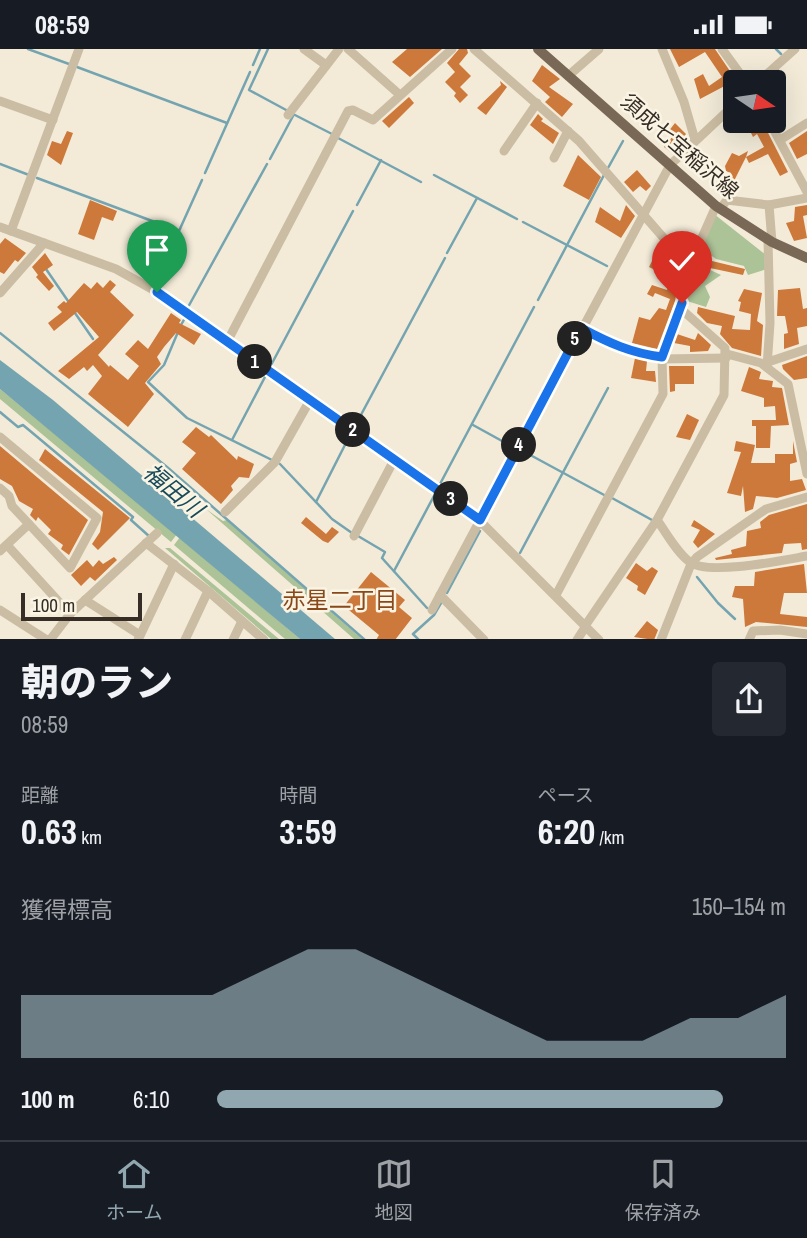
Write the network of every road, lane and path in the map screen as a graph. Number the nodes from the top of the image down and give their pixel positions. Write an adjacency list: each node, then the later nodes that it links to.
1 (79, 49): 21 (street)
2 (304, 49): 12 (street)
3 (339, 49): 12 (street)
4 (348, 49): 16 (street)
5 (452, 49): 16 (street)
6 (474, 49): 18 (street)
7 (538, 49): 15 (main road, 須成七宝稲沢線)
8 (598, 49): 15 (street)
9 (663, 49): 26 (street)
10 (722, 49): 13 (street)
11 (795, 49): 14 (street)
12 (326, 65): 19 (street)
13 (737, 70)
14 (771, 70)
15 (568, 76): 29 (main road, 須成七宝稲沢線)
16 (400, 95): 44 (street)
17 (0, 101): 21 (street)
18 (537, 103): 23 (street); 27 (street)
19 (288, 115)
20 (723, 115): 26 (street)
21 (53, 120): 36 (street)
22 (807, 123): 25 (street)
23 (568, 131): 28 (street); 34 (street)
24 (776, 133): 25 (street)
25 (780, 140): 30 (street)
26 (695, 141): 29 (street)
27 (504, 151)
28 (554, 158)
29 (670, 165): 33 (main road, 須成七宝稲沢線); 34 (street)
30 (807, 193)
31 (807, 198): 32 (street)
32 (769, 205): 33 (street); 37 (street)
33 (718, 207): 37 (main road, 須成七宝稲沢線); 40 (street)
34 (642, 213): 40 (street); 43 (street)
35 (0, 227): 36 (street)
36 (11, 231): 38 (street)
37 (770, 241): 39 (main road, 須成七宝稲沢線); 48 (street)
38 (44, 243): 41 (street); 44 (street)
39 (807, 258)
40 (689, 267): 42 (street)
41 (0, 293)
42 (680, 308): 46 (street); 47 (street)
43 (581, 328): 47 (street); 57 (street)
44 (227, 342): 49 (street)
45 (807, 349): 48 (street)
46 (727, 356): 47 (street); 48 (street); 58 (street)
47 (662, 358): 69 (street)
48 (768, 364): 51 (street)
49 (310, 400): 52 (street); 56 (street)
50 (0, 437): 59 (street)
51 (804, 441): 53 (street)
52 (394, 460): 57 (street); 61 (street)
53 (807, 474)
54 (0, 488): 59 (street)
55 (807, 497): 66 (street)
56 (226, 512)
57 (480, 520): 68 (street); 69 (street)
58 (657, 520): 66 (street); 75 (street)
59 (29, 524): 63 (street)
60 (157, 533): 62 (street)
61 (354, 536)
62 (146, 543): 65 (street); 70 (street)
63 (3, 548): 73 (street)
64 (807, 556): 66 (street)
65 (174, 564): 67 (street); 77 (street)
66 (691, 564): 85 (street)
67 (208, 591): 74 (street); 79 (street)
68 (440, 595): 72 (street); 82 (street)
69 (556, 595): 75 (street)
70 (85, 600): 73 (street); 77 (street)
71 (0, 610): 78 (street)
72 (432, 610)
73 (70, 614): 78 (street)
74 (242, 621): 80 (street); 81 (street)
75 (586, 626): 83 (street); 84 (street)
76 (807, 635): 86 (street)
77 (139, 637)
78 (48, 639)
79 (185, 639)
80 (233, 639)
81 (264, 639)
82 (484, 639)
83 (577, 639)
84 (599, 639)
85 (661, 639)
86 (749, 639)

